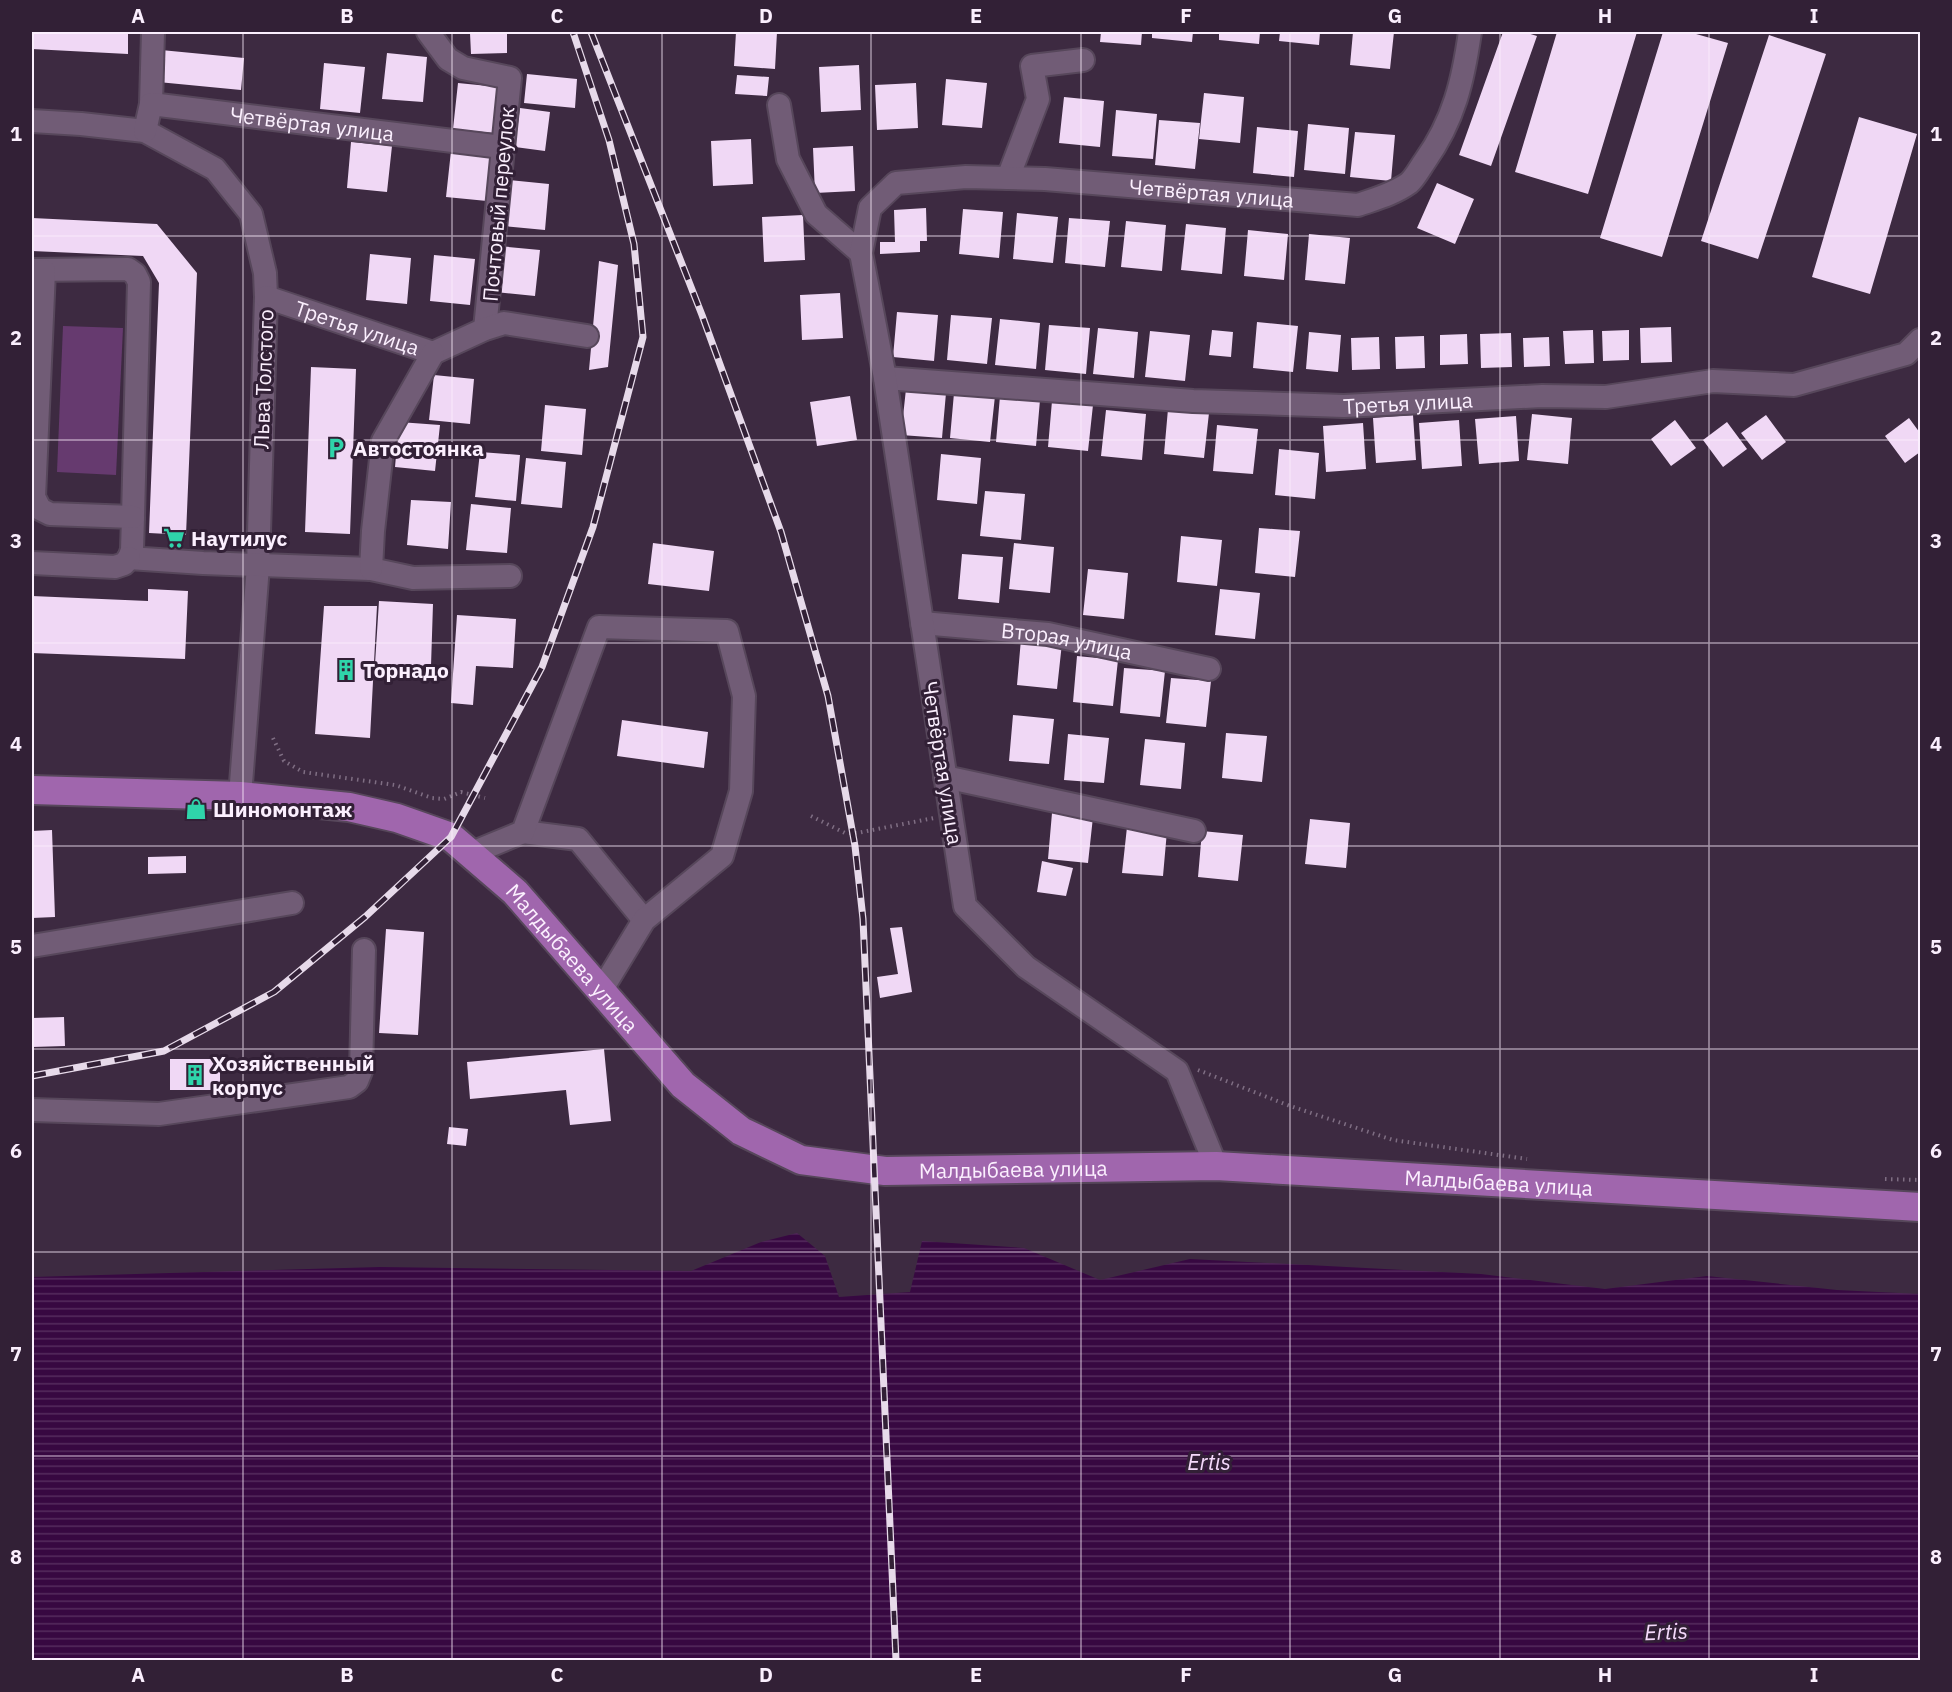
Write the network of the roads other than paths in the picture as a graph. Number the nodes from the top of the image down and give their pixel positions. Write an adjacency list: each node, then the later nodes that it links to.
1 (153, 32): 5 (street)
2 (428, 32): 9 (street, Почтовый переулок)
3 (1470, 32): 10 (street, Четвёртая улица)
4 (1083, 60): 10 (street)
5 (151, 104): 8 (street); 9 (street, Четвёртая улица)
6 (779, 105): 11 (street)
7 (32, 121): 8 (street, Льва Толстого)
8 (145, 131): 13 (street, Льва Толстого)
9 (502, 147): 14 (street, Почтовый переулок)
10 (1008, 178): 11 (street, Четвёртая улица)
11 (861, 254): 18 (street, Четвёртая улица)
12 (38, 271): 19 (street); 19 (street)
13 (266, 297): 17 (street, Третья улица); 22 (street, Льва Толстого)
14 (486, 329): 15 (street, Третья улица); 17 (street, Третья улица)
15 (587, 336)
16 (1920, 340): 18 (street, Третья улица)
17 (433, 353): 23 (street)
18 (885, 378): 25 (street, Четвёртая улица)
19 (133, 518): 20 (street)
20 (129, 558): 21 (street); 22 (street)
21 (32, 563)
22 (258, 566): 23 (street); 29 (street, Льва Толстого)
23 (371, 569): 24 (street)
24 (510, 576)
25 (922, 623): 26 (street, Вторая улица); 27 (street, Четвёртая улица)
26 (1209, 669)
27 (945, 777): 30 (street); 39 (street, Четвёртая улица)
28 (32, 790): 29 (main road, Малдыбаева улица)
29 (240, 796): 32 (main road, Малдыбаева улица)
30 (1194, 831)
31 (523, 832): 32 (street); 34 (street); 34 (street)
32 (472, 853): 37 (main road, Малдыбаева улица)
33 (292, 903): 35 (street)
34 (644, 920): 37 (street)
35 (32, 946)
36 (364, 950): 38 (street)
37 (601, 991): 39 (main road, Малдыбаева улица)
38 (32, 1110)
39 (1216, 1166): 40 (main road, Малдыбаева улица)
40 (1920, 1207)

